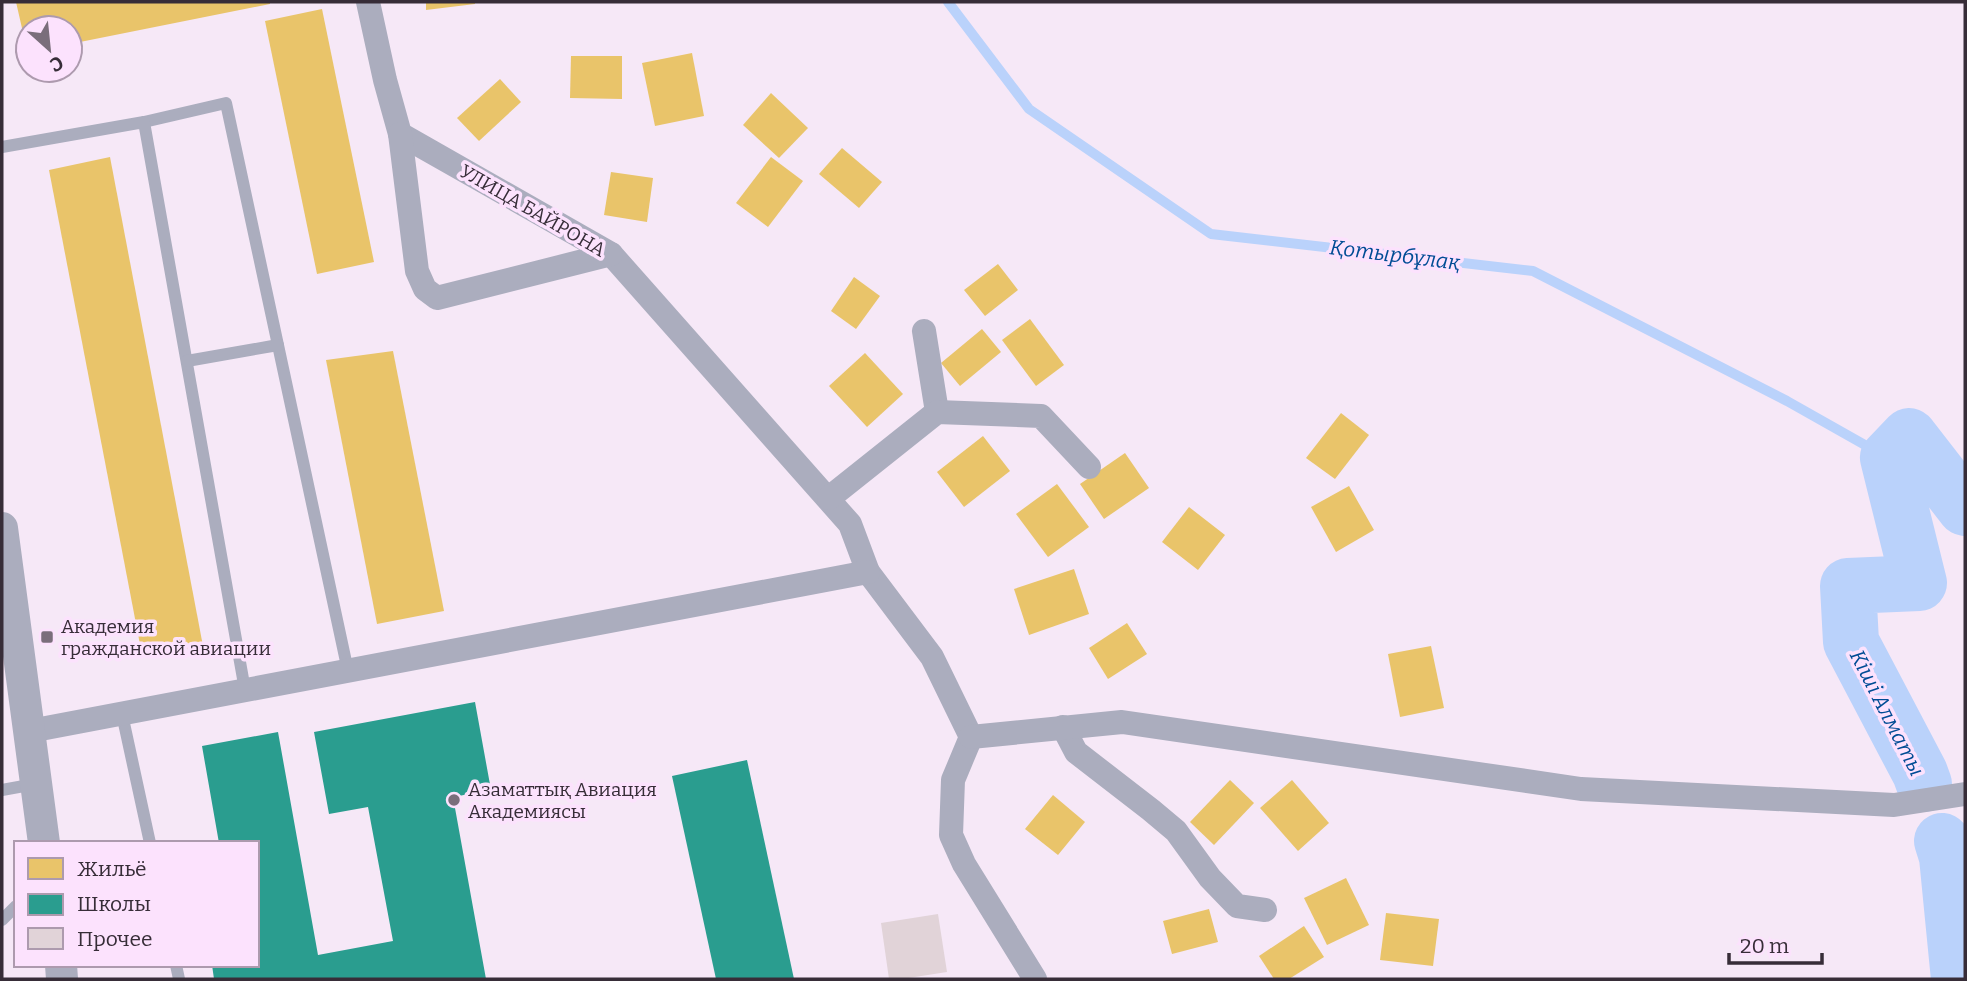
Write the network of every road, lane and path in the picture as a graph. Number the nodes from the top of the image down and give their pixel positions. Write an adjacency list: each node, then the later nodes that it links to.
1 (368, 2): 3 (street)
2 (144, 122): 4 (lane); 7 (lane); 8 (lane)
3 (400, 134): 5 (street, УЛИЦА БАЙРОНА); 5 (street)
4 (2, 147)
5 (611, 254): 11 (street, УЛИЦА БАЙРОНА)
6 (924, 331): 9 (street)
7 (278, 345): 8 (lane); 14 (lane)
8 (187, 361): 15 (lane)
9 (937, 412): 10 (street); 11 (street)
10 (1089, 467)
11 (829, 498): 13 (street, УЛИЦА БАЙРОНА)
12 (3, 539): 18 (street)
13 (868, 572): 14 (street); 19 (street, УЛИЦА БАЙРОНА)
14 (348, 671): 15 (street)
15 (246, 690): 16 (street)
16 (122, 714): 18 (street); 24 (lane)
17 (1063, 727): 19 (street); 22 (street); 25 (street)
18 (30, 732): 20 (street)
19 (971, 737): 26 (street)
20 (35, 784): 21 (lane); 23 (street)
21 (2, 790)
22 (1965, 794)
23 (44, 841)
24 (150, 841)
25 (1265, 911)
26 (1035, 979)

